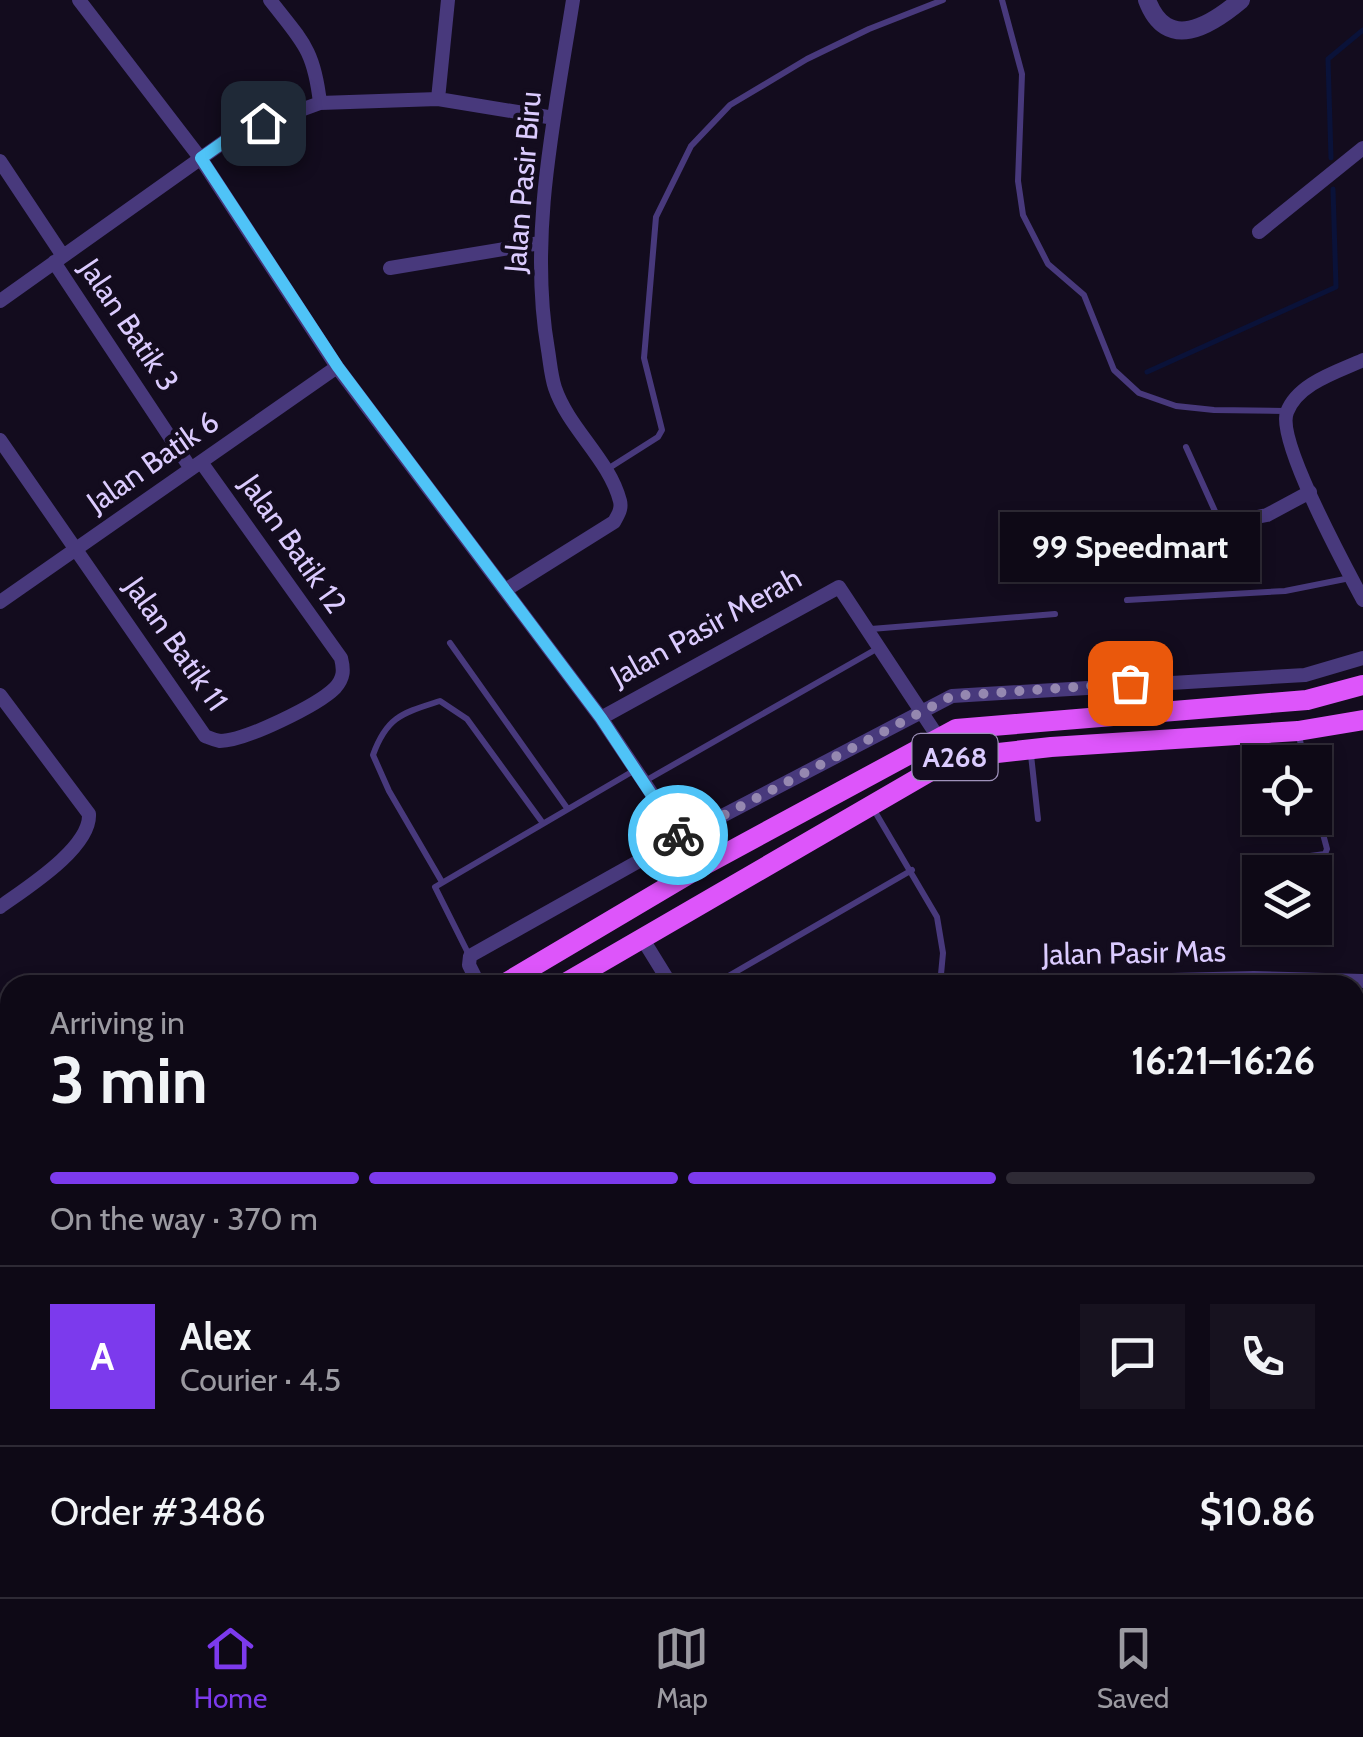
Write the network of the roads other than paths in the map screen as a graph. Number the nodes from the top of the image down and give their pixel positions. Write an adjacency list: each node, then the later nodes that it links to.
1 (78, 0): 13 (street)
2 (270, 0): 10 (street)
3 (448, 0): 9 (street)
4 (573, 0): 11 (street, Jalan Pasir Biru)
5 (943, 0): 26 (lane)
6 (1002, 0): 22 (lane)
7 (1147, 0): 8 (street)
8 (1241, 0)
9 (438, 99): 10 (street); 11 (street)
10 (320, 102): 13 (street)
11 (554, 118): 16 (street, Jalan Pasir Biru)
12 (1363, 148): 15 (street)
13 (201, 158): 17 (street); 21 (street)
14 (0, 161): 17 (street, Jalan Batik 3)
15 (1259, 232)
16 (540, 244): 18 (street); 26 (street, Jalan Pasir Biru)
17 (59, 259): 19 (street); 25 (street, Jalan Batik 3)
18 (390, 268)
19 (0, 300)
20 (1363, 360): 22 (street)
21 (338, 367): 25 (street, Jalan Batik 6); 32 (street)
22 (1287, 411): 27 (street)
23 (0, 440): 30 (street, Jalan Batik 11)
24 (1186, 447): 28 (lane)
25 (196, 465): 30 (street, Jalan Batik 6); 40 (street, Jalan Batik 12)
26 (604, 470): 32 (street, Jalan Pasir Biru)
27 (1310, 492): 28 (street); 31 (street)
28 (1220, 521): 29 (street)
29 (1127, 525)
30 (76, 549): 35 (street, Jalan Batik 6); 40 (street, Jalan Batik 11)
31 (1351, 578): 33 (lane); 34 (street)
32 (507, 589): 47 (street)
33 (1126, 600)
34 (1363, 600)
35 (0, 602)
36 (1055, 614): 37 (lane)
37 (870, 630): 39 (street, Jalan Pasir Merah); 47 (street, Jalan Pasir Merah)
38 (450, 643): 55 (lane)
39 (881, 647): 45 (street, Jalan Pasir Merah); 53 (lane)
40 (341, 658)
41 (1363, 658): 42 (street)
42 (1130, 683): 45 (street); 46 (street)
43 (1363, 685): 46 (main road, A268)
44 (0, 695): 64 (street)
45 (922, 710): 50 (street, Jalan Pasir Merah); 59 (street)
46 (1133, 714): 50 (main road, A268)
47 (601, 718): 53 (street)
48 (1363, 720): 49 (main road, A268)
49 (1298, 731): 51 (lane); 52 (main road, A268)
50 (938, 737): 52 (main road); 61 (main road, A268)
51 (1301, 745)
52 (1041, 748): 54 (main road, A268); 56 (lane)
53 (640, 775): 55 (lane); 59 (street)
54 (871, 804): 62 (lane); 65 (main road, A268)
55 (567, 808): 57 (lane)
56 (1038, 819)
57 (542, 822): 63 (lane); 63 (lane)
58 (1323, 835): 60 (lane)
59 (680, 838): 61 (street); 66 (street)
60 (1318, 855)
61 (701, 868): 68 (main road, A268)
62 (912, 870): 71 (lane); 72 (lane)
63 (442, 882): 66 (lane)
64 (0, 907)
65 (642, 938): 69 (main road, A268); 70 (street)
66 (470, 956): 67 (street)
67 (474, 975)
68 (519, 975)
69 (579, 975)
70 (665, 975)
71 (730, 975)
72 (940, 975)

